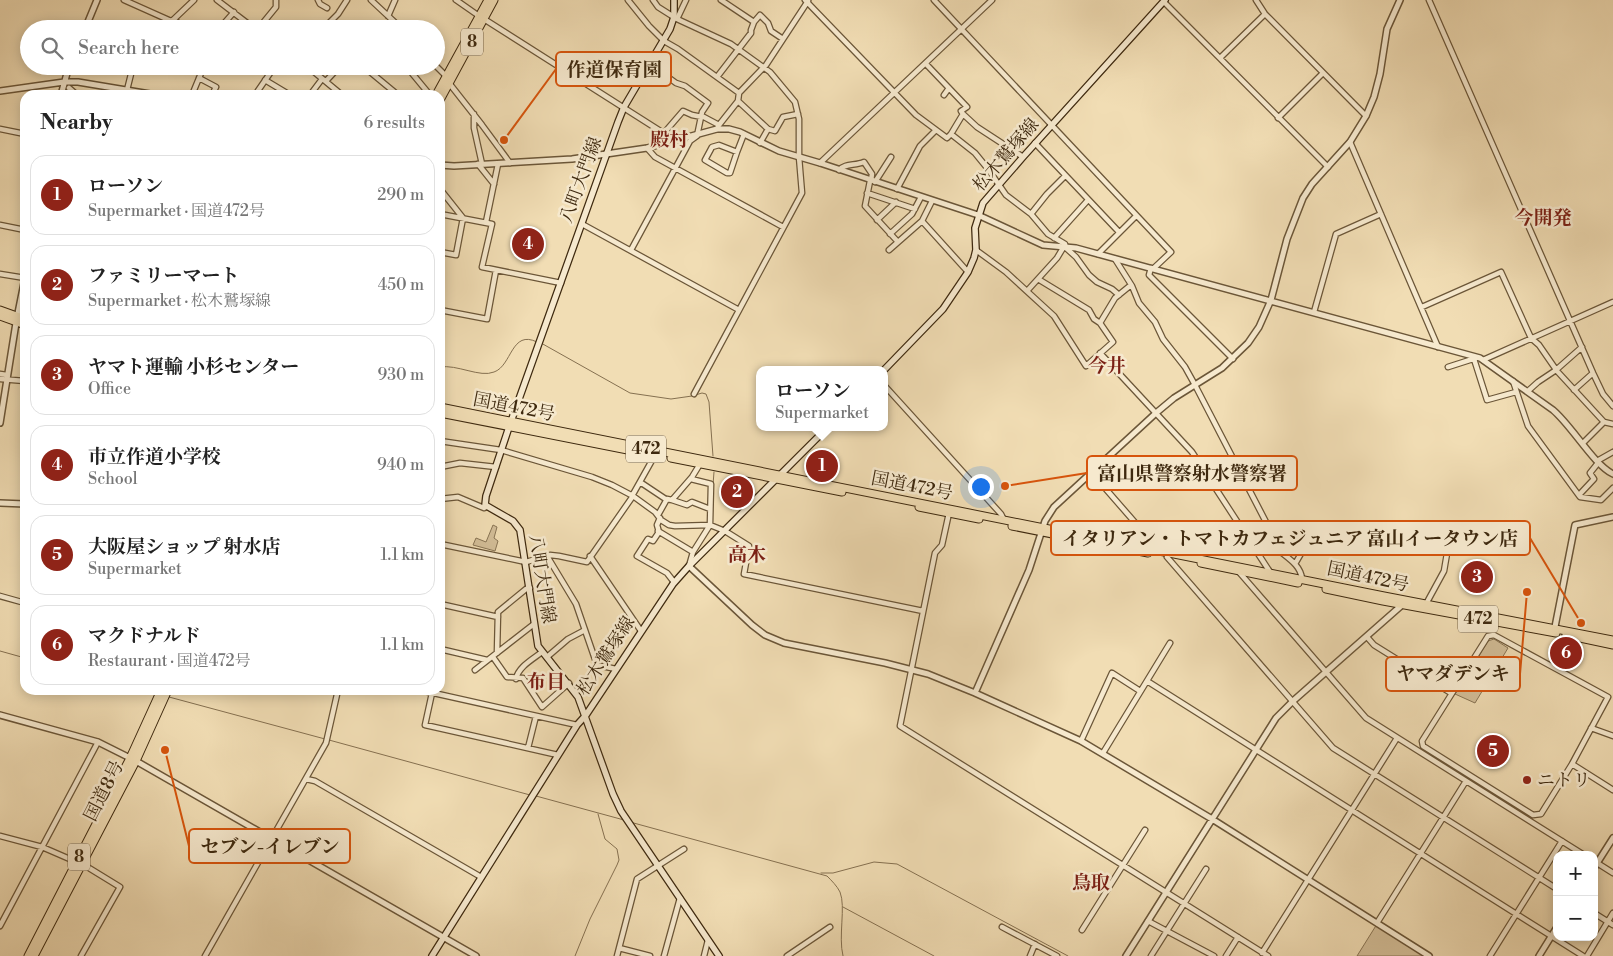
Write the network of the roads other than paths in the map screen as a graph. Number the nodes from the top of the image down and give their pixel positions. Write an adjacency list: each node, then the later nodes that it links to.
1 (97, 0): 31 (street)
2 (124, 0): 32 (street)
3 (194, 0): 32 (street)
4 (276, 0): 35 (street)
5 (318, 0): 25 (street)
6 (347, 0): 36 (street)
7 (371, 0): 28 (street)
8 (395, 0): 28 (street)
9 (456, 0): 29 (street)
10 (488, 0): 29 (highway, 8)
11 (494, 0): 29 (highway, 8)
12 (628, 0): 41 (street)
13 (653, 0): 30 (street)
14 (674, 0): 30 (main road, 八町大門線)
15 (686, 0): 30 (street)
16 (721, 0): 38 (street)
17 (934, 0): 39 (street)
18 (992, 0): 39 (street)
19 (1256, 0): 27 (street)
20 (1400, 0): 88 (street)
21 (1429, 0): 175 (street)
22 (221, 1): 26 (street)
23 (807, 1): 40 (street); 80 (street)
24 (1164, 1): 43 (street); 90 (main road, 松木鷲塚線)
25 (327, 8)
26 (234, 12): 33 (street); 34 (street)
27 (1265, 14): 43 (street); 47 (street)
28 (388, 16): 37 (street)
29 (482, 17): 61 (highway, 8); 83 (street)
30 (676, 18): 41 (main road, 八町大門線); 42 (street)
31 (89, 20)
32 (172, 20)
33 (227, 20)
34 (244, 20)
35 (264, 20)
36 (332, 20)
37 (392, 20)
38 (754, 22): 40 (street); 42 (street)
39 (961, 29): 45 (street); 90 (street)
40 (783, 39): 46 (street)
41 (664, 40): 44 (main road, 八町大門線); 57 (street)
42 (739, 50): 46 (street); 57 (street)
43 (1220, 58): 89 (street)
44 (650, 64): 83 (main road, 八町大門線); 87 (street)
45 (926, 64): 64 (street); 80 (street)
46 (764, 68): 79 (street); 85 (street)
47 (1323, 73): 88 (street); 89 (street)
48 (66, 75): 62 (street)
49 (131, 75): 67 (street)
50 (200, 75): 58 (street)
51 (269, 75): 59 (street)
52 (318, 75): 60 (street)
53 (330, 75): 60 (street)
54 (375, 75): 74 (street)
55 (413, 75): 75 (street)
56 (444, 75): 61 (street)
57 (717, 77): 79 (street)
58 (199, 78): 68 (street); 69 (street)
59 (265, 80): 70 (street); 71 (street)
60 (324, 80): 72 (street); 73 (street)
61 (448, 80): 76 (highway, 8); 77 (highway, 8); 84 (street)
62 (64, 82): 65 (street); 67 (street); 78 (street)
63 (69, 88): 66 (street)
64 (949, 88): 81 (street); 86 (street)
65 (62, 90)
66 (71, 90)
67 (127, 90)
68 (194, 90)
69 (214, 90)
70 (258, 90)
71 (282, 90)
72 (315, 90)
73 (336, 90)
74 (392, 90)
75 (426, 90)
76 (440, 90)
77 (444, 90)
78 (0, 91)
79 (739, 93): 82 (street)
80 (894, 93): 94 (street); 111 (street)
81 (944, 95)
82 (738, 101): 91 (street); 93 (street)
83 (624, 107): 96 (street); 106 (main road, 八町大門線)
84 (474, 114): 110 (street); 112 (street)
85 (798, 114): 93 (street); 107 (street)
86 (963, 114): 98 (street); 109 (street)
87 (702, 116): 91 (street); 96 (street); 99 (street)
88 (1366, 116): 101 (street)
89 (1278, 118): 115 (street)
90 (1051, 126): 103 (main road, 松木鷲塚線); 134 (street)
91 (718, 127): 97 (street); 99 (street)
92 (0, 129): 95 (street)
93 (768, 129): 102 (street)
94 (936, 130): 98 (street); 122 (street)
95 (20, 133)
96 (664, 133): 100 (street)
97 (744, 134): 102 (street); 105 (street)
98 (950, 134): 121 (street)
99 (696, 136): 100 (street); 116 (street)
100 (676, 141): 104 (street)
101 (1350, 142): 115 (street); 131 (street)
102 (760, 143): 107 (street)
103 (1035, 144): 109 (main road, 松木鷲塚線); 118 (street)
104 (647, 148): 106 (street); 116 (street)
105 (737, 152): 105 (street)
106 (606, 154): 110 (street); 139 (main road, 八町大門線)
107 (798, 157): 111 (street); 141 (street)
108 (891, 157): 119 (street)
109 (1023, 157): 121 (main road, 松木鷲塚線)
110 (510, 163): 113 (street)
111 (820, 163): 117 (street)
112 (480, 164): 113 (street); 114 (street); 120 (street)
113 (498, 164): 120 (street)
114 (445, 165)
115 (1328, 167): 164 (street)
116 (676, 168): 141 (street); 148 (street)
117 (838, 170): 119 (street); 119 (street)
118 (1066, 176): 126 (street); 130 (street)
119 (872, 182): 122 (street); 123 (street)
120 (494, 184): 138 (street)
121 (999, 185): 130 (street); 133 (main road, 松木鷲塚線)
122 (897, 190): 125 (street)
123 (867, 193): 128 (street); 136 (street)
124 (445, 195): 135 (street)
125 (920, 198): 127 (street); 129 (street)
126 (1088, 200): 143 (street); 145 (street)
127 (932, 201): 133 (street); 137 (street)
128 (896, 202): 129 (street); 136 (street)
129 (915, 209): 144 (street)
130 (1030, 214): 145 (street)
131 (1381, 214): 167 (street); 171 (street)
132 (445, 215): 135 (street)
133 (978, 216): 147 (street); 150 (main road, 松木鷲塚線)
134 (1136, 216): 143 (street); 154 (street)
135 (463, 218): 138 (street); 151 (street)
136 (877, 220): 144 (street)
137 (922, 221): 146 (street); 156 (street)
138 (486, 222): 155 (street)
139 (582, 224): 148 (street); 160 (main road, 八町大門線)
140 (0, 225): 142 (street)
141 (783, 228): 169 (street)
142 (20, 229)
143 (1119, 232): 152 (street)
144 (890, 234): 146 (street)
145 (1054, 238): 147 (street)
146 (898, 242): 149 (street)
147 (1065, 248): 152 (street); 159 (street); 163 (street)
148 (630, 250): 169 (street)
149 (889, 250)
150 (976, 250): 156 (main road, 松木鷲塚線); 162 (street)
151 (445, 253)
152 (1098, 254): 153 (street)
153 (1114, 258): 154 (street); 161 (street)
154 (1153, 268): 164 (street); 182 (street)
155 (496, 270): 160 (street); 170 (street)
156 (968, 272): 185 (main road, 松木鷲塚線)
157 (0, 274): 158 (street)
158 (20, 277)
159 (1038, 279): 162 (street); 177 (street)
160 (561, 283): 207 (main road, 八町大門線)
161 (1131, 286): 163 (street); 194 (street)
162 (1027, 291): 181 (street)
163 (1119, 295): 177 (street)
164 (1271, 300): 171 (street); 182 (street)
165 (20, 301): 173 (street)
166 (1613, 302): 175 (street)
167 (1422, 307): 178 (street); 179 (street)
168 (0, 310): 173 (highway)
169 (739, 310): 199 (street)
170 (445, 311)
171 (1314, 312): 179 (street)
172 (0, 316): 173 (highway)
173 (16, 320): 174 (highway); 176 (highway); 190 (street)
174 (20, 320)
175 (1571, 321): 178 (street); 180 (street)
176 (20, 322)
177 (1100, 323): 181 (street)
178 (1531, 338): 184 (street); 187 (street)
179 (1438, 346): 183 (street)
180 (1582, 347): 187 (street); 188 (street)
181 (1100, 353): 202 (street)
182 (1233, 358): 194 (street)
183 (1476, 358): 184 (street); 186 (street); 198 (street)
184 (1483, 360): 193 (street)
185 (888, 366)
186 (1448, 366)
187 (1556, 370): 196 (street); 197 (street)
188 (1593, 373): 196 (street); 200 (street)
189 (0, 374): 190 (street)
190 (7, 377): 191 (street); 192 (street); 205 (street)
191 (0, 379)
192 (20, 380)
193 (1512, 380): 197 (street); 198 (street)
194 (1195, 385): 202 (street); 249 (street)
195 (888, 389): 235 (street)
196 (1574, 390): 206 (street)
197 (1528, 391): 210 (street)
198 (1516, 392): 224 (street)
199 (694, 394)
200 (1613, 406)
201 (445, 408): 207 (highway, 国道472号 / 472)
202 (1156, 413): 218 (street); 252 (street)
203 (445, 414): 207 (highway, 国道472号 / 472)
204 (1613, 418): 206 (street)
205 (0, 421)
206 (1608, 423): 210 (street)
207 (510, 424): 211 (main road, 八町大門線); 213 (highway, 国道472号 / 472); 220 (highway, 国道472号 / 472)
208 (824, 431): 220 (main road, 松木鷲塚線)
209 (445, 442): 211 (street)
210 (1583, 443): 214 (street)
211 (502, 450): 217 (main road, 八町大門線); 225 (street)
212 (1613, 452): 214 (street)
213 (655, 455): 215 (highway, 国道472号 / 472); 222 (street)
214 (1598, 462): 219 (street); 224 (street)
215 (700, 464): 220 (highway, 国道472号 / 472); 221 (street)
216 (445, 466): 217 (street)
217 (496, 466): 230 (main road, 八町大門線)
218 (1090, 472): 238 (street); 243 (street)
219 (1613, 474)
220 (780, 477): 232 (highway, 国道472号 / 472); 235 (highway, 国道472号 / 472); 241 (main road, 松木鷲塚線)
221 (691, 478): 227 (street); 231 (street)
222 (640, 482): 225 (street); 227 (street)
223 (1613, 488): 224 (street)
224 (1579, 495)
225 (632, 496): 233 (street); 246 (street)
226 (445, 498): 230 (street)
227 (670, 500): 231 (street); 233 (street)
228 (0, 503): 229 (street)
229 (20, 504)
230 (486, 507): 248 (main road, 八町大門線)
231 (710, 509): 237 (street)
232 (949, 513): 238 (highway, 国道472号 / 472); 261 (street)
233 (659, 517): 237 (street); 240 (street)
234 (1613, 517): 265 (street)
235 (1004, 520): 238 (highway, 国道472号 / 472)
236 (1318, 524): 249 (street)
237 (710, 525): 241 (street); 244 (street)
238 (1042, 529): 243 (highway, 国道472号 / 472); 247 (highway, 国道472号 / 472); 284 (street)
239 (1451, 530): 259 (street)
240 (658, 531): 244 (street); 254 (street)
241 (725, 531): 250 (main road, 松木鷲塚線); 261 (street)
242 (445, 545): 248 (street)
243 (1159, 551): 252 (highway, 国道472号 / 472)
244 (693, 552): 250 (street)
245 (547, 556): 246 (street); 248 (street); 264 (street)
246 (590, 556): 266 (street)
247 (1167, 557): 251 (highway, 国道472号 / 472); 291 (street)
248 (526, 562): 255 (main road, 八町大門線)
249 (1295, 564): 253 (street)
250 (689, 566): 254 (main road, 松木鷲塚線); 278 (street)
251 (1238, 571): 258 (highway, 国道472号 / 472); 279 (street)
252 (1270, 572): 253 (highway, 国道472号 / 472)
253 (1302, 579): 258 (highway, 国道472号 / 472)
254 (674, 582): 266 (main road, 松木鷲塚線)
255 (530, 588): 262 (street); 263 (main road, 八町大門線)
256 (0, 596): 257 (street)
257 (20, 602)
258 (1403, 602): 259 (highway, 国道472号 / 472); 265 (highway, 国道472号 / 472); 267 (street)
259 (1426, 604): 265 (highway, 国道472号 / 472)
260 (445, 605): 262 (street)
261 (923, 611): 278 (street)
262 (498, 617): 273 (street)
263 (534, 624): 272 (main road, 八町大門線); 273 (street)
264 (585, 630): 274 (street); 276 (street)
265 (1554, 630): 268 (highway, 国道472号 / 472); 270 (highway, 国道472号 / 472)
266 (641, 631): 276 (main road, 松木鷲塚線)
267 (1367, 637): 279 (street); 285 (street)
268 (1613, 640)
269 (1170, 643): 281 (street)
270 (1613, 645)
271 (445, 650): 275 (street)
272 (542, 652): 274 (main road, 八町大門線); 280 (street)
273 (495, 655): 275 (street); 280 (street)
274 (547, 657): 282 (main road, 八町大門線)
275 (487, 660): 277 (street)
276 (616, 669): 295 (main road, 松木鷲塚線)
277 (476, 670)
278 (911, 670): 284 (street); 327 (street)
279 (1326, 672): 291 (street); 300 (street)
280 (516, 678): 293 (street)
281 (1147, 682): 283 (street); 304 (street)
282 (569, 684): 293 (street); 295 (main road, 八町大門線)
283 (1140, 691): 301 (street); 305 (street)
284 (975, 693): 301 (street)
285 (1452, 693): 298 (street); 308 (street)
286 (160, 695): 292 (highway, 国道8号 / 8)
287 (165, 695): 292 (highway, 国道8号 / 8)
288 (337, 695): 310 (street)
289 (432, 695): 303 (street)
290 (441, 695): 296 (street)
291 (1293, 701): 304 (street); 309 (street)
292 (157, 706): 307 (highway, 国道8号 / 8)
293 (542, 707): 296 (street)
294 (0, 715): 302 (street)
295 (586, 715): 297 (main road, 松木鷲塚線); 329 (main road, 八町大門線)
296 (535, 716): 297 (street); 303 (street)
297 (577, 725): 306 (main road, 松木鷲塚線)
298 (1591, 728): 299 (street); 308 (street)
299 (1613, 736)
300 (1397, 738): 309 (street); 311 (street)
301 (1081, 741): 305 (street)
302 (98, 742): 307 (street); 321 (street)
303 (528, 748): 306 (street)
304 (1256, 750): 313 (street); 315 (street)
305 (1103, 753): 315 (street)
306 (558, 755): 333 (main road, 松木鷲塚線)
307 (133, 760): 319 (street); 360 (highway, 国道8号 / 8); 361 (highway, 国道8号 / 8)
308 (1572, 764): 312 (street)
309 (1374, 774): 313 (street); 314 (street)
310 (306, 779): 319 (street); 333 (street)
311 (1466, 781): 314 (street); 320 (street)
312 (1613, 790)
313 (1352, 810): 324 (street); 335 (street)
314 (1443, 818): 324 (street); 334 (street)
315 (1212, 819): 335 (street); 337 (street)
316 (1145, 830): 327 (street)
317 (0, 836): 321 (street)
318 (1613, 838): 326 (street)
319 (272, 839): 354 (street); 363 (street)
320 (1562, 841): 323 (street); 334 (street)
321 (42, 847): 325 (street); 347 (street)
322 (684, 849): 329 (street)
323 (1578, 851)
324 (1421, 854): 340 (street); 345 (street)
325 (72, 860)
326 (1598, 860)
327 (1122, 865): 337 (street); 350 (street)
328 (1598, 866): 332 (street)
329 (658, 867): 338 (main road, 八町大門線); 357 (street)
330 (88, 868): 362 (street)
331 (1206, 870): 339 (street)
332 (1613, 873)
333 (481, 877): 354 (main road, 松木鷲塚線)
334 (1538, 878): 336 (street); 340 (street)
335 (1308, 881): 345 (street); 358 (street)
336 (1553, 887)
337 (1166, 893): 339 (street); 343 (street)
338 (680, 898): 355 (main road, 八町大門線); 368 (street)
339 (1184, 904): 351 (street); 353 (street)
340 (1516, 913): 352 (street); 379 (street)
341 (1613, 913): 344 (street)
342 (1598, 916): 344 (street)
343 (1148, 921): 351 (street); 374 (street)
344 (1608, 922): 346 (street); 382 (street)
345 (1377, 924): 378 (street)
346 (1613, 925)
347 (0, 926)
348 (830, 927): 371 (street)
349 (1002, 927): 356 (street)
350 (1082, 930)
351 (1166, 932): 359 (street); 375 (street)
352 (1552, 936): 380 (street); 381 (street)
353 (1238, 937): 358 (street); 376 (street)
354 (444, 938): 364 (main road, 松木鷲塚線); 365 (street)
355 (708, 940): 369 (street); 370 (main road, 八町大門線)
356 (1035, 944): 372 (street); 373 (street)
357 (619, 948): 366 (street); 367 (street)
358 (1262, 953): 377 (street)
359 (1153, 955)
360 (28, 956)
361 (34, 956)
362 (82, 956)
363 (205, 956)
364 (432, 956)
365 (476, 956)
366 (617, 956)
367 (650, 956)
368 (664, 956)
369 (704, 956)
370 (719, 956)
371 (787, 956)
372 (1030, 956)
373 (1057, 956)
374 (1126, 956)
375 (1214, 956)
376 (1226, 956)
377 (1268, 956)
378 (1429, 956)
379 (1490, 956)
380 (1539, 956)
381 (1583, 956)
382 (1587, 956)

